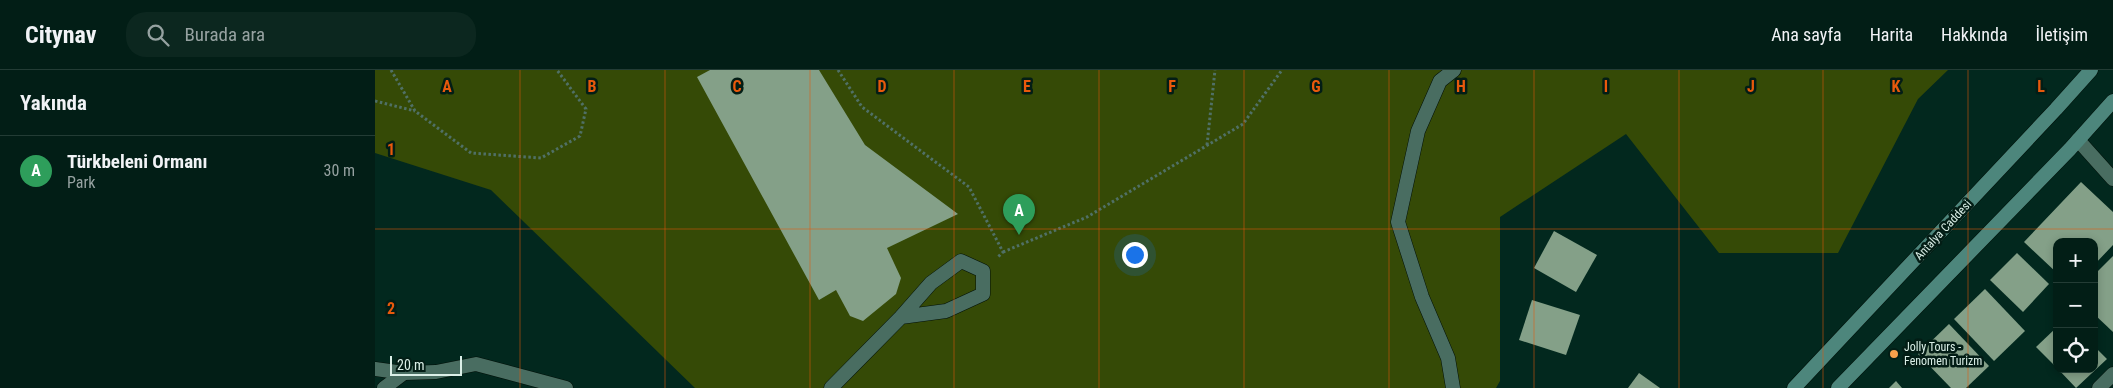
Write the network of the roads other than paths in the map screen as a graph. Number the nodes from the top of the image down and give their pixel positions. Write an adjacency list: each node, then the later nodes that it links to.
1 (1454, 70): 13 (street)
2 (2091, 70): 14 (main road, Antalya Caddesi)
3 (2113, 101): 4 (main road)
4 (2078, 140): 5 (street); 15 (main road)
5 (2113, 179)
6 (901, 317): 6 (street); 12 (street)
7 (375, 369): 8 (street)
8 (404, 374): 10 (street); 11 (street)
9 (2113, 374): 16 (street)
10 (384, 388)
11 (566, 388)
12 (831, 388)
13 (1453, 388)
14 (1794, 388)
15 (1838, 388)
16 (2099, 388)

